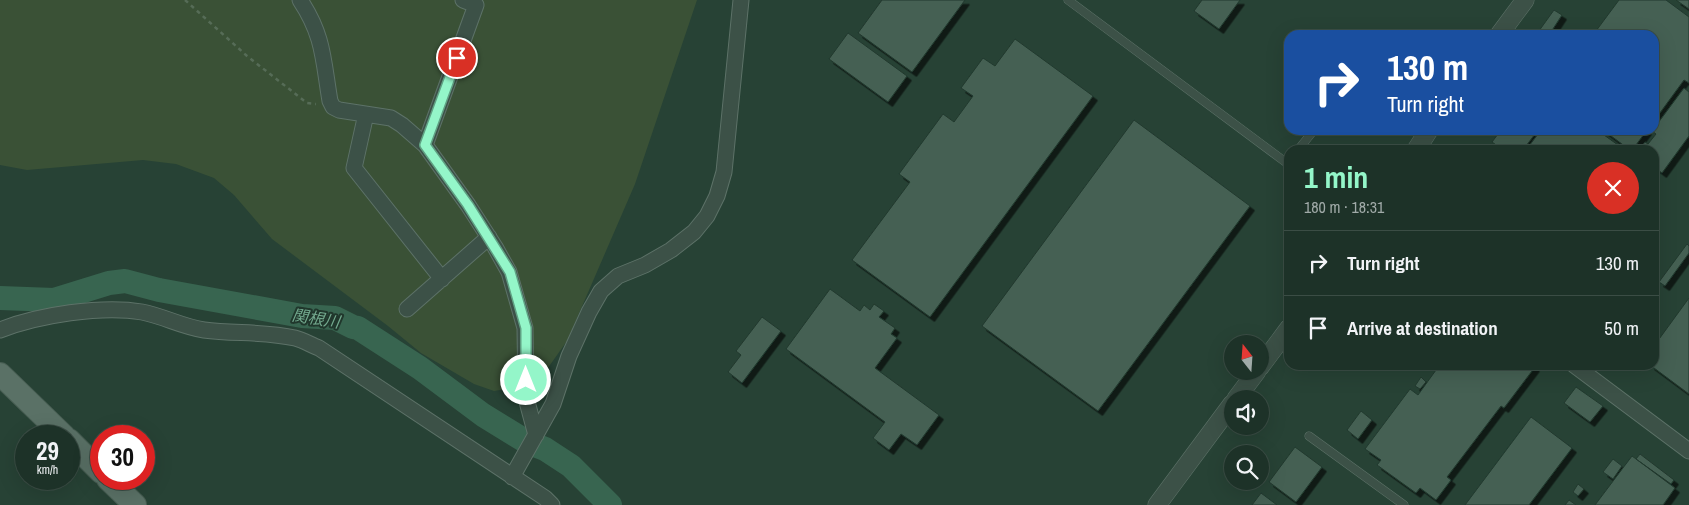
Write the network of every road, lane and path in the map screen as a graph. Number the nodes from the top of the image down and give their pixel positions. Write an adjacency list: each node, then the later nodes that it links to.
1 (185, 0): 8 (path)
2 (300, 0): 8 (street)
3 (463, 0): 11 (street)
4 (741, 0): 24 (street)
5 (1068, 0): 13 (lane)
6 (1525, 0): 7 (street)
7 (1503, 30)
8 (333, 107): 9 (street)
9 (366, 114): 11 (street); 15 (street)
10 (1310, 135): 12 (lane)
11 (425, 145): 14 (street)
12 (1302, 145)
13 (1284, 161)
14 (489, 237): 15 (street); 24 (street)
15 (442, 279): 16 (street)
16 (407, 309)
17 (0, 330): 29 (street)
18 (1284, 335): 19 (street)
19 (1269, 355)
20 (1581, 370): 26 (street)
21 (0, 374): 23 (main road)
22 (1224, 415): 33 (street)
23 (53, 425)
24 (536, 435): 29 (street)
25 (1309, 436): 34 (lane)
26 (1689, 450)
27 (80, 451): 28 (main road)
28 (90, 461)
29 (512, 477): 32 (street)
30 (119, 490): 31 (main road)
31 (135, 505)
32 (552, 505)
33 (1157, 505)
34 (1404, 505)

